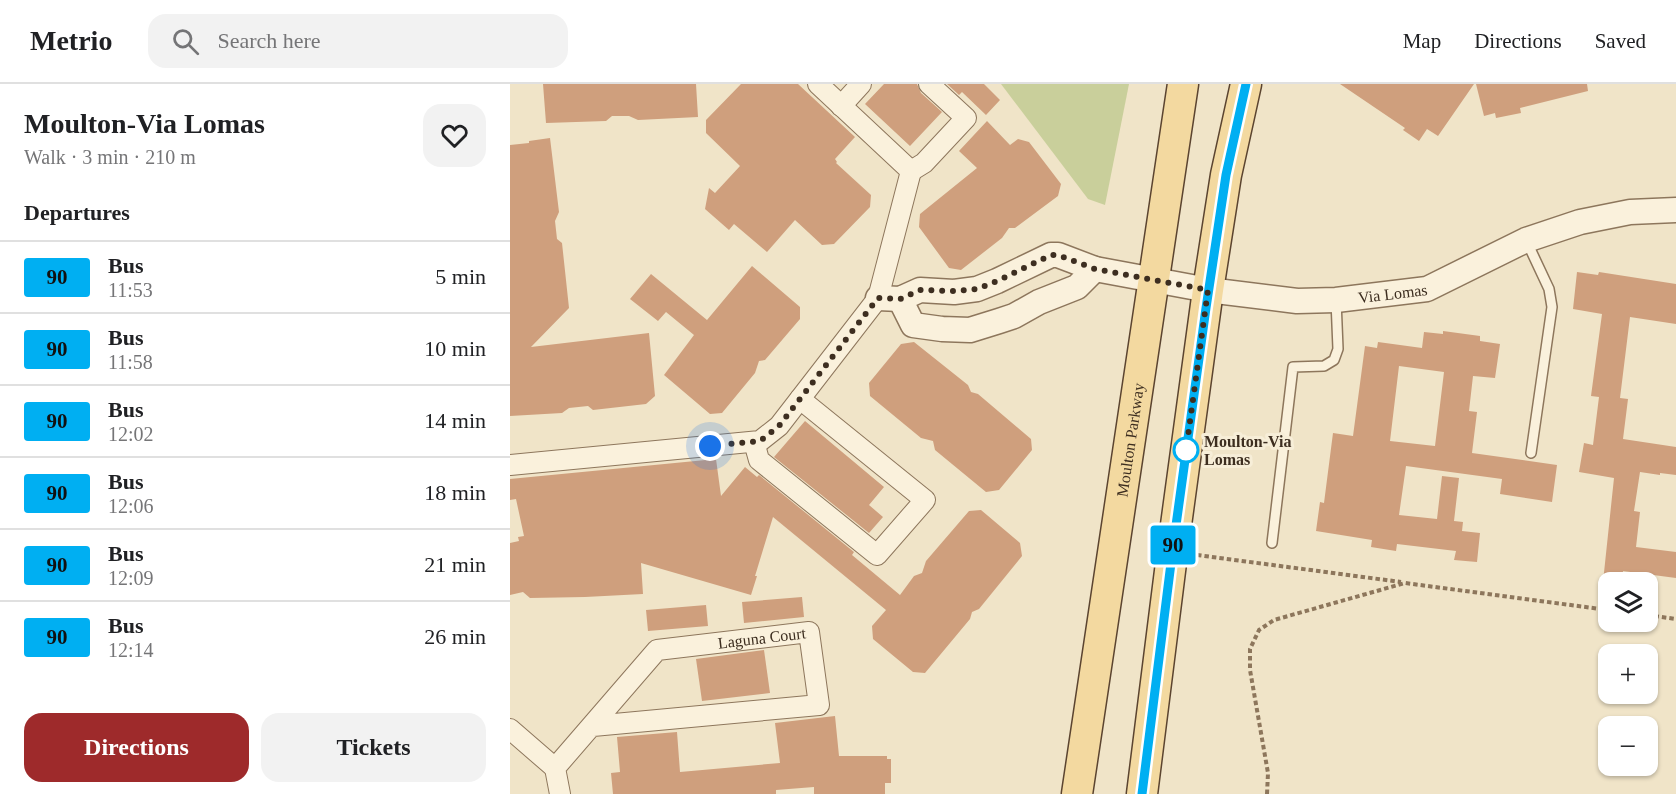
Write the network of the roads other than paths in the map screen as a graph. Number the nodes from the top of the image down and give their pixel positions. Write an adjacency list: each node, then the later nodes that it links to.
1 (818, 84): 6 (street)
2 (861, 84): 6 (street)
3 (929, 84): 7 (street)
4 (1183, 84): 11 (main road, Moulton Parkway)
5 (1246, 84): 12 (main road)
6 (841, 106): 7 (street)
7 (911, 171): 13 (street)
8 (1676, 210): 9 (street, Via Lomas)
9 (1526, 240): 14 (street, Via Lomas); 17 (lane)
10 (1095, 269): 11 (street, Via Lomas); 13 (street, Via Lomas); 13 (street)
11 (1155, 281): 12 (street, Via Lomas); 24 (main road, Moulton Parkway)
12 (1208, 290): 14 (street, Via Lomas); 25 (main road)
13 (889, 298): 15 (street)
14 (1336, 300): 19 (lane)
15 (800, 399): 16 (street); 16 (street)
16 (754, 442): 18 (street)
17 (1531, 453)
18 (510, 465)
19 (1272, 543)
20 (593, 726): 20 (street, Laguna Court); 22 (street, Laguna Court)
21 (510, 729): 22 (street)
22 (555, 768): 23 (street)
23 (560, 794)
24 (1077, 794)
25 (1142, 794)

